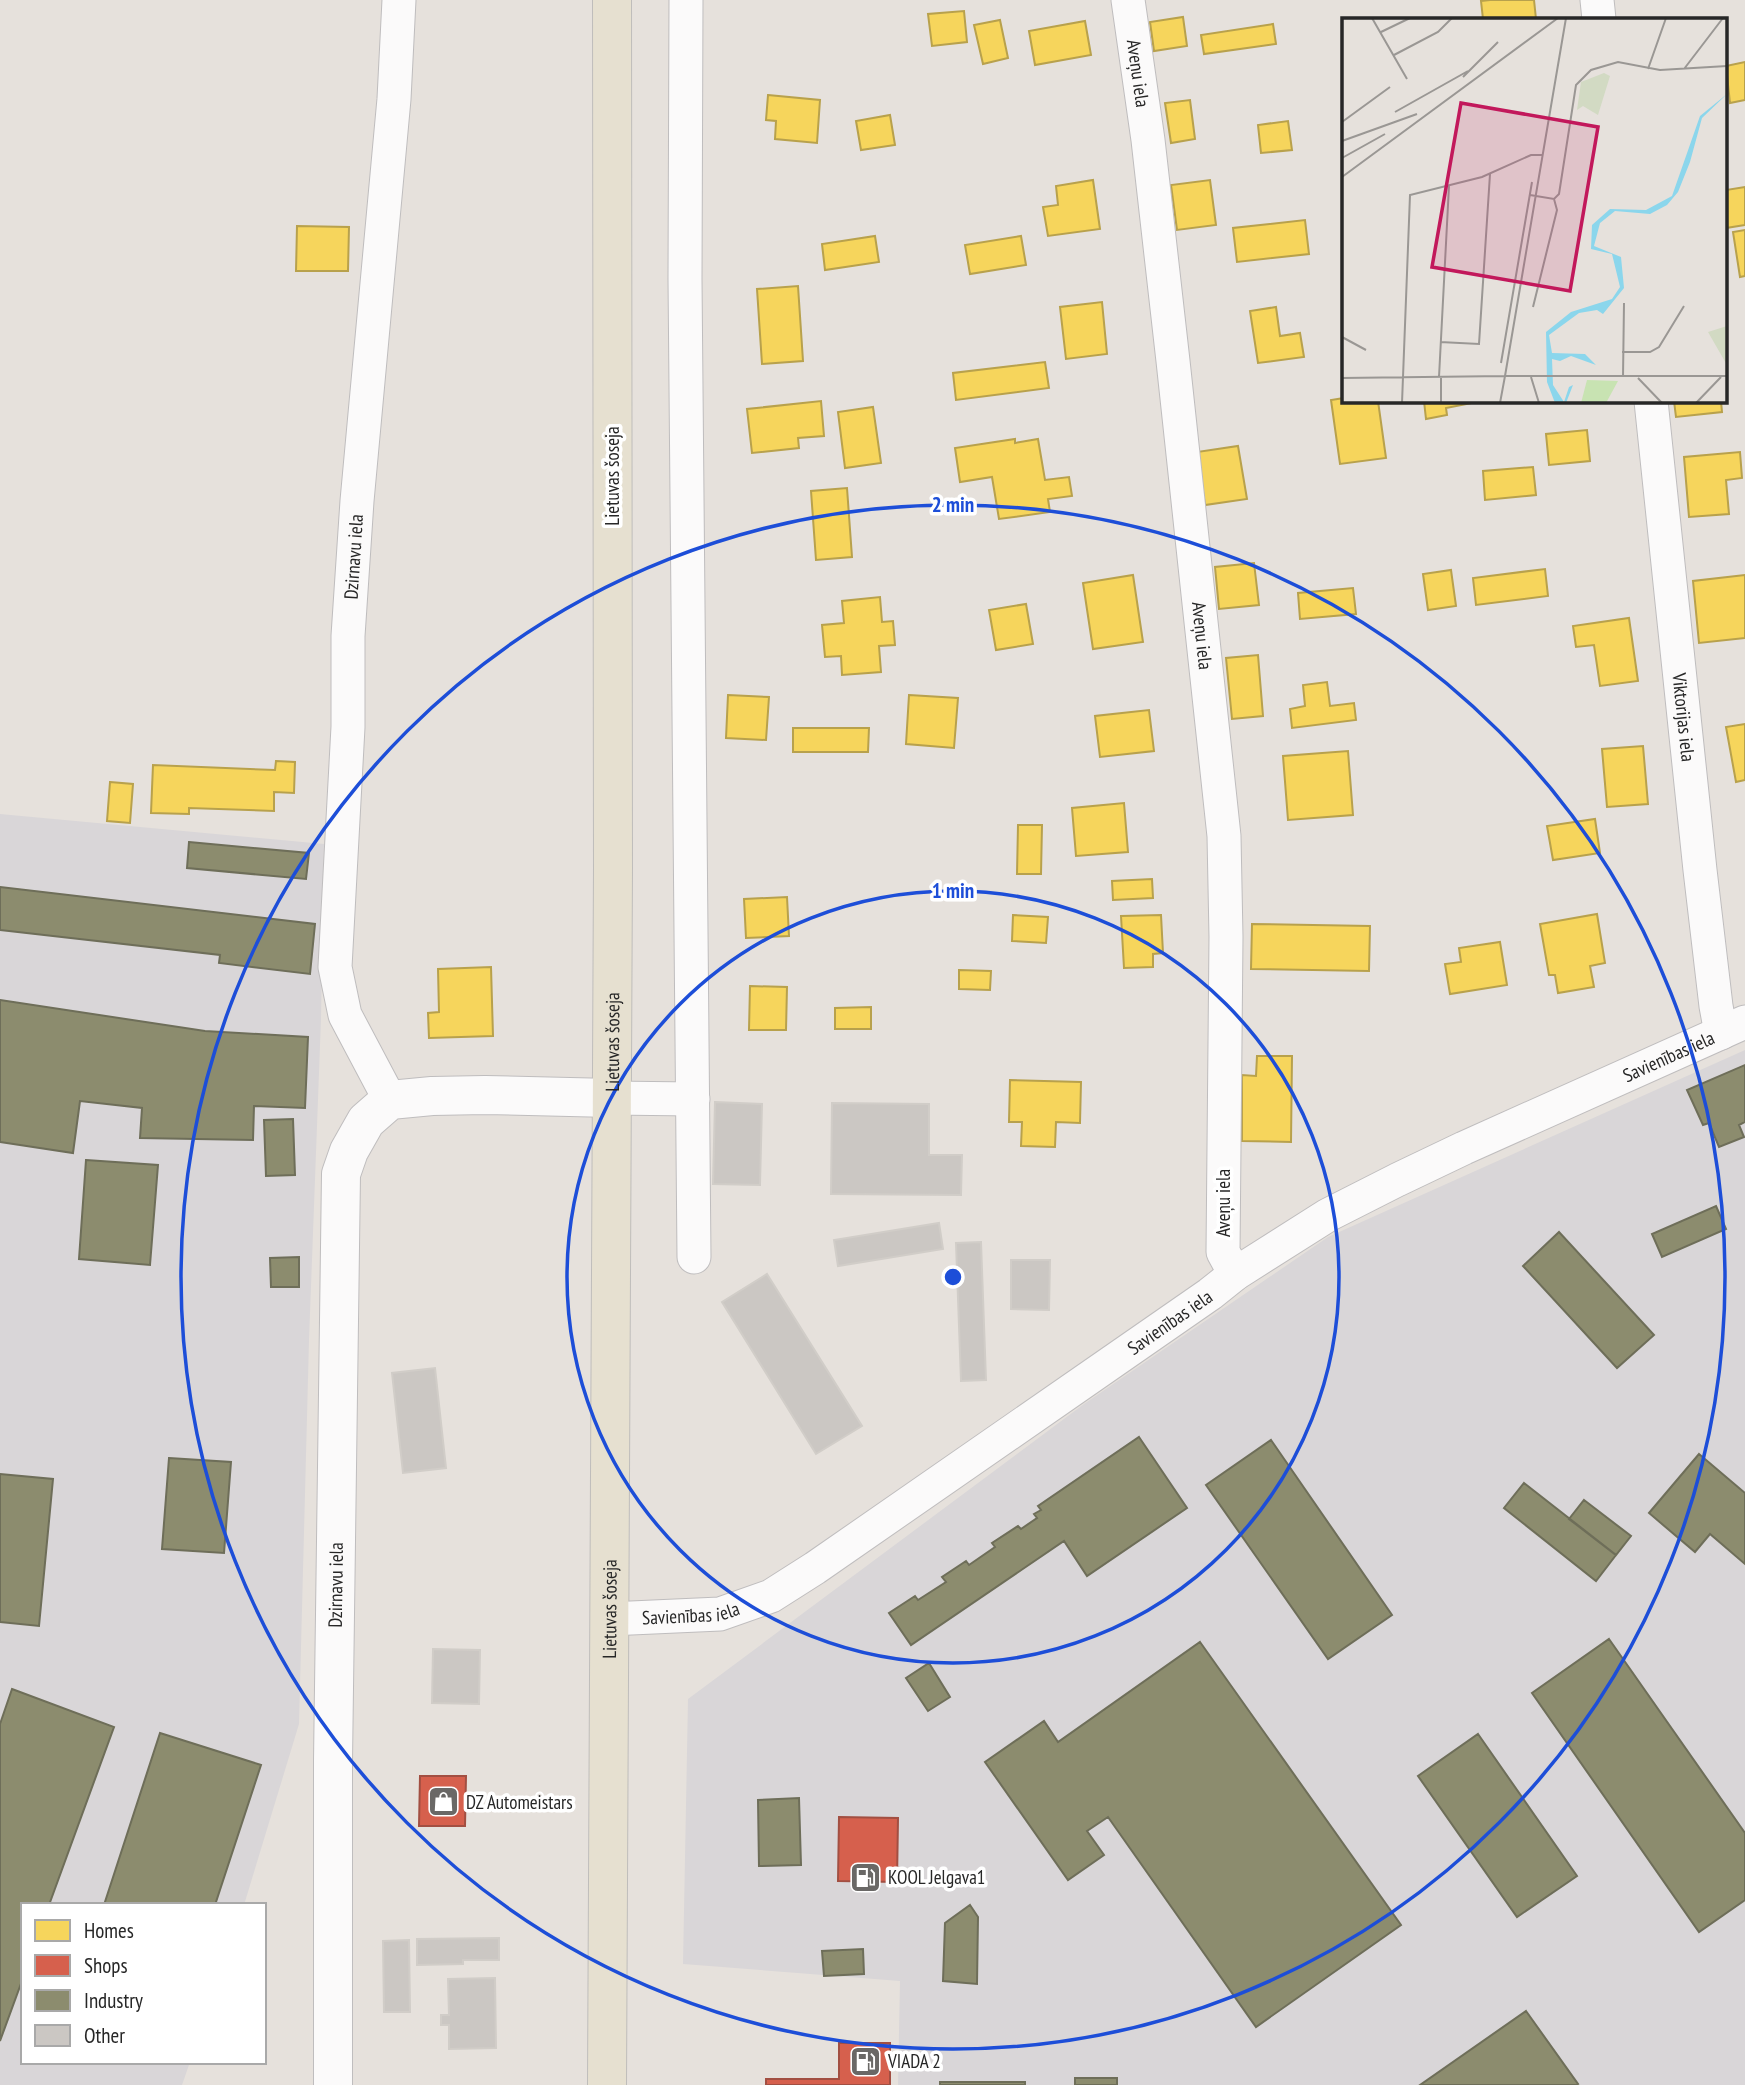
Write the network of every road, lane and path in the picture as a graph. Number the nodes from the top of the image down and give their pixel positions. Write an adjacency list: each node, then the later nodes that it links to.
1 (399, 0): 11 (street, Dzirnavu iela)
2 (612, 0): 9 (main road, Lietuvas šoseja)
3 (686, 0): 10 (street)
4 (1128, 0): 13 (street, Aveņu iela)
5 (1597, 0): 6 (street)
6 (1599, 18)
7 (1651, 402): 8 (street, Viktorijas iela)
8 (1733, 1027): 13 (street, Savienības iela)
9 (611, 1098): 10 (street); 11 (street); 14 (main road, Lietuvas šoseja)
10 (692, 1099): 12 (street)
11 (390, 1100): 15 (street, Dzirnavu iela)
12 (694, 1257)
13 (1235, 1274): 14 (street, Savienības iela)
14 (609, 1619): 16 (main road, Lietuvas šoseja)
15 (333, 2085)
16 (607, 2085)

